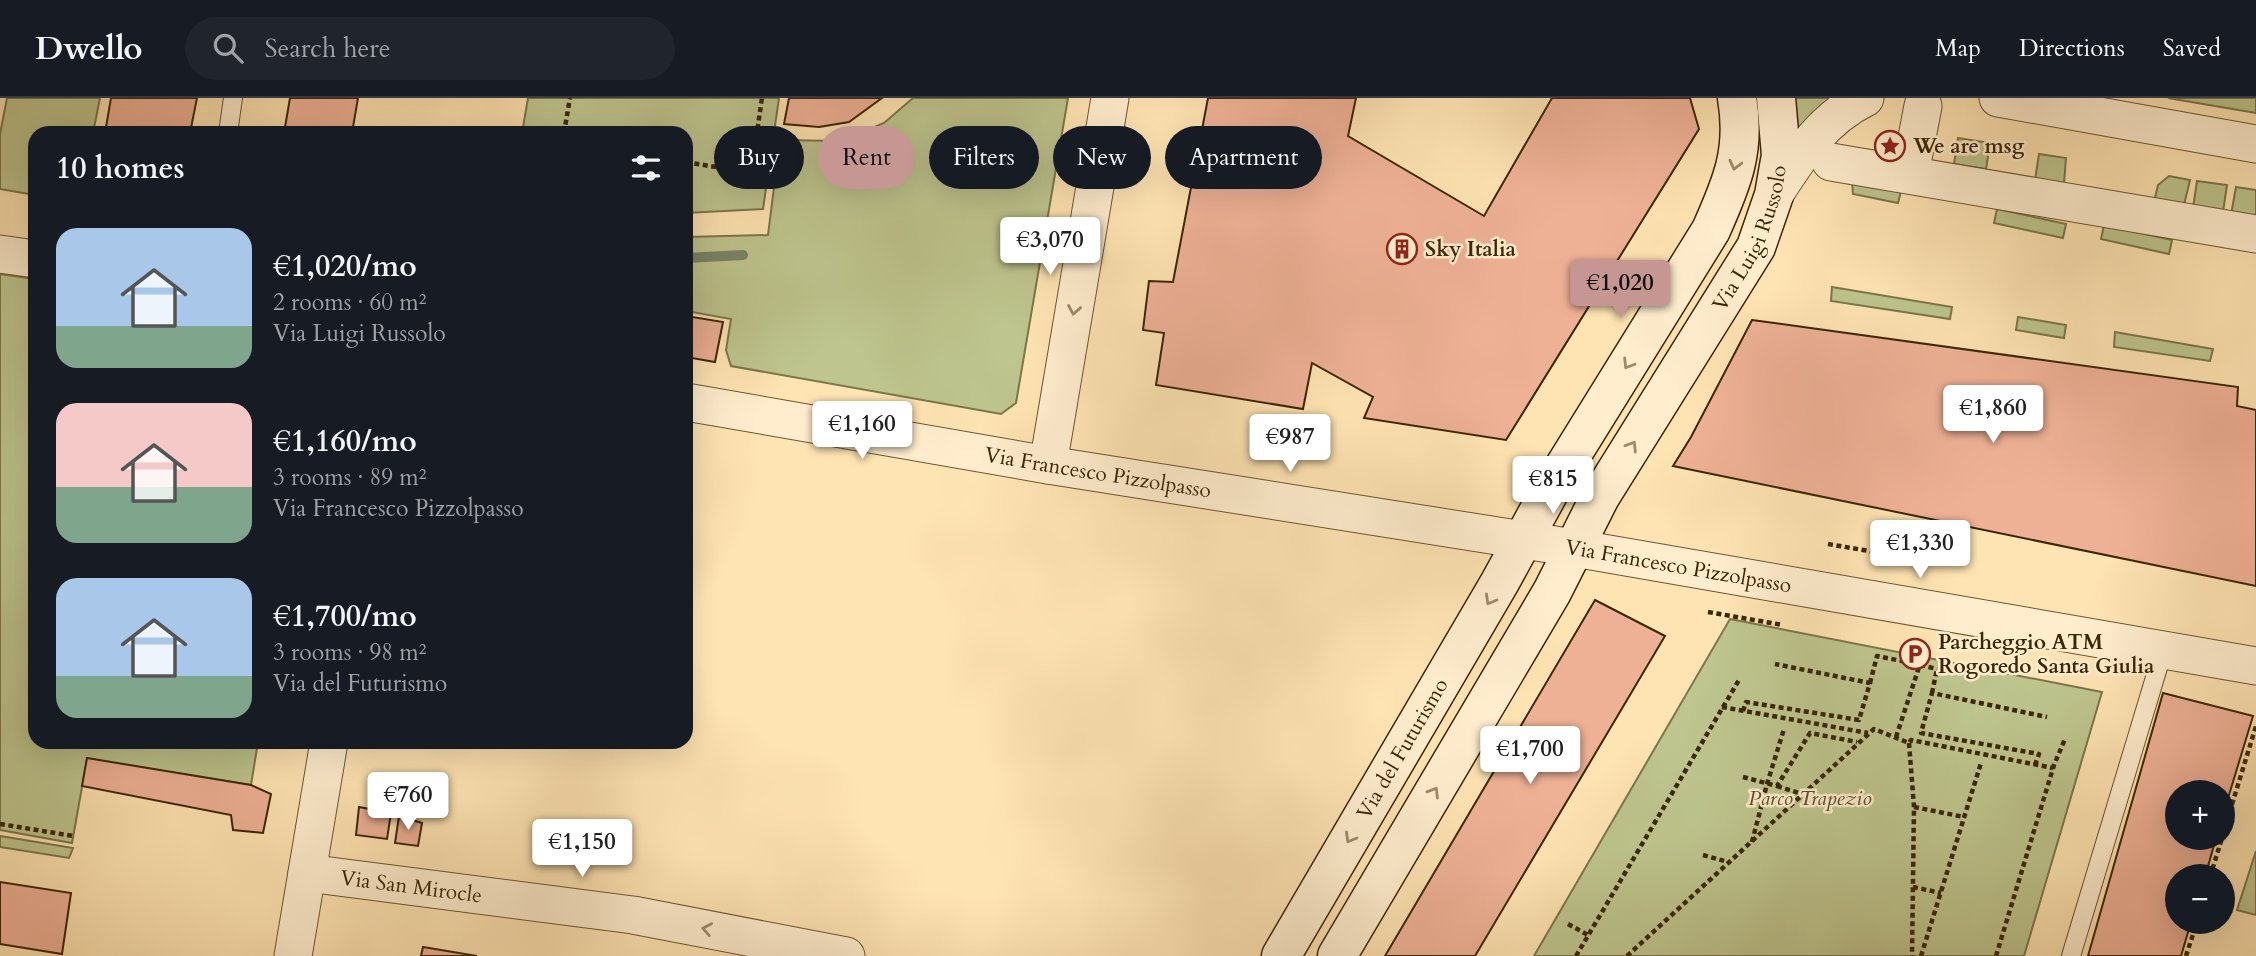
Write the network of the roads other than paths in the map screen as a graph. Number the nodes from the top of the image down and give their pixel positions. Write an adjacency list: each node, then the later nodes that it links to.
1 (233, 98): 8 (lane)
2 (1110, 98): 17 (street, one-way to 17)
3 (1737, 98): 18 (street, Via Luigi Russolo, one-way to 18)
4 (1776, 98): 12 (street, Via Luigi Russolo)
5 (1865, 98): 12 (street)
6 (1998, 98): 9 (street)
7 (1923, 106): 11 (street)
8 (229, 126)
9 (2256, 144)
10 (1831, 162): 11 (street)
11 (1910, 174): 13 (street)
12 (1774, 195): 19 (street, Via Luigi Russolo, one-way to 12)
13 (2256, 234)
14 (0, 254): 15 (street)
15 (28, 258)
16 (693, 403): 17 (street, Via Francesco Pizzolpasso)
17 (1048, 465): 18 (street, Via Francesco Pizzolpasso)
18 (1523, 541): 19 (street, Via Francesco Pizzolpasso); 26 (street, Via del Futurismo, one-way to 26)
19 (1574, 548): 20 (street, Via Francesco Pizzolpasso); 27 (street, one-way to 19)
20 (2163, 650): 21 (street, Via Francesco Pizzolpasso); 28 (lane)
21 (2255, 661)
22 (328, 749): 23 (street)
23 (307, 873): 24 (street); 25 (street, Via San Mirocle, one-way to 23)
24 (293, 956)
25 (846, 956)
26 (1280, 956)
27 (1337, 956)
28 (2071, 956)

